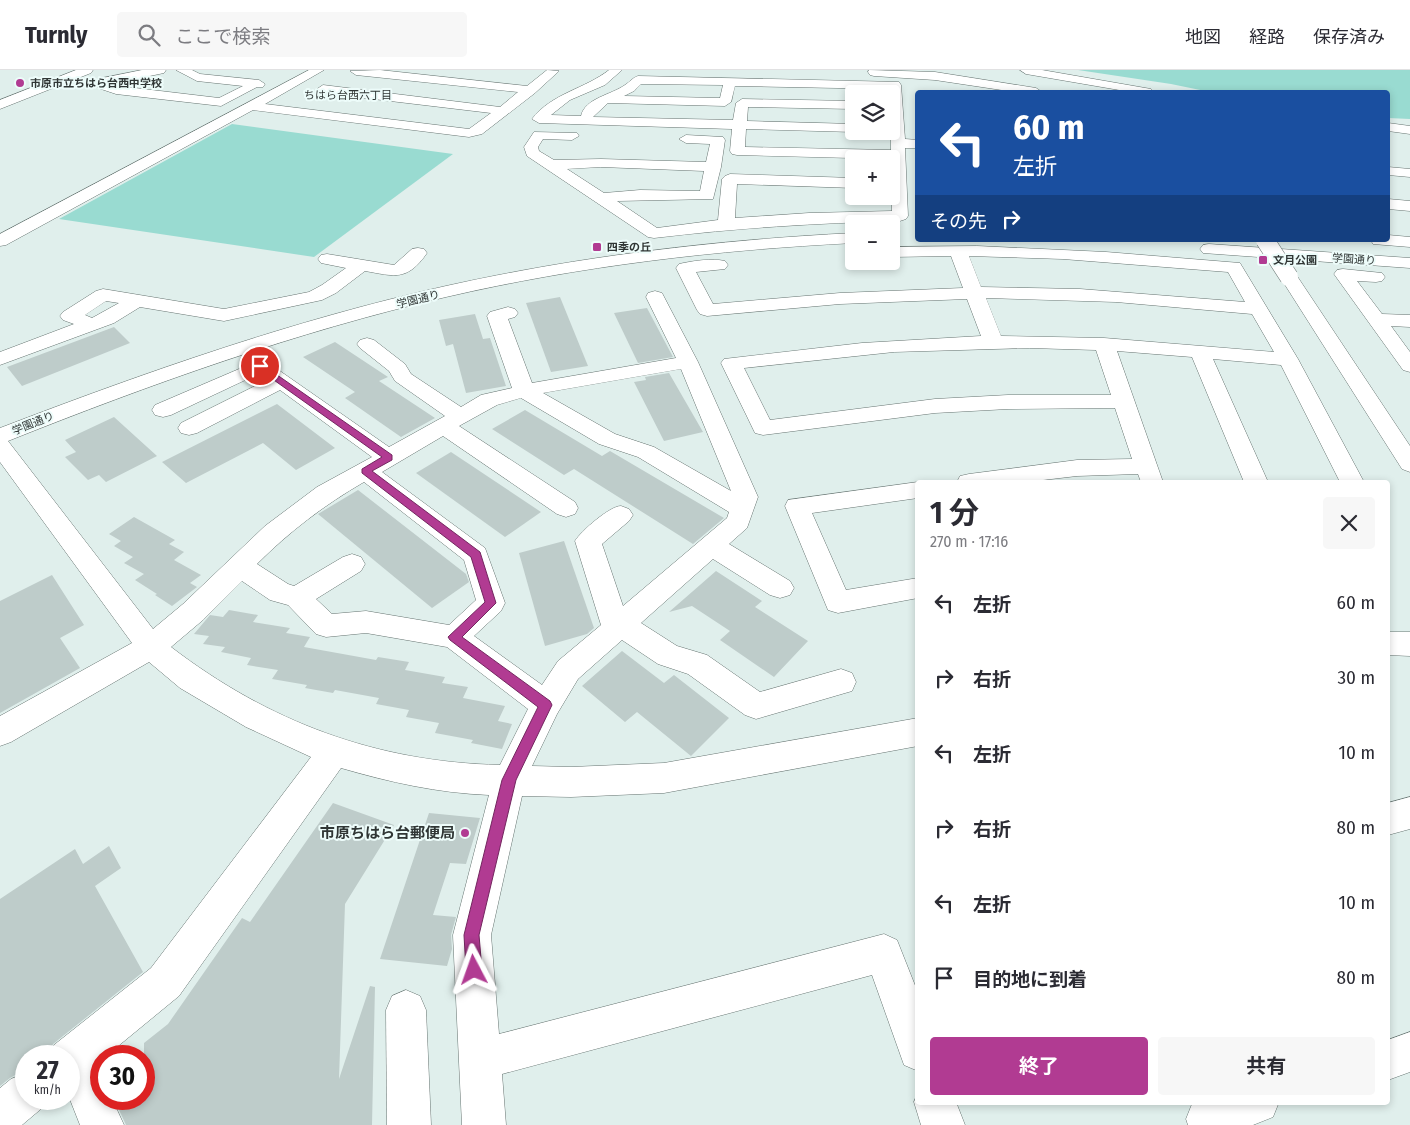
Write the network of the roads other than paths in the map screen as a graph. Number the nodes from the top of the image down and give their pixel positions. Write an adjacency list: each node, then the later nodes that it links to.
1 (87, 70): 21 (street)
2 (160, 70): 12 (street)
3 (182, 70): 12 (street)
4 (318, 70): 14 (street)
5 (540, 70): 15 (street)
6 (616, 70): 26 (street)
7 (1026, 70): 18 (street)
8 (864, 72): 9 (street)
9 (936, 73): 16 (street); 17 (street)
10 (350, 74): 15 (street); 19 (street)
11 (730, 82): 13 (street); 20 (street); 20 (street)
12 (257, 84): 14 (street)
13 (895, 85)
14 (285, 87): 23 (street)
15 (531, 90): 25 (street)
16 (936, 90)
17 (1025, 90)
18 (1137, 90)
19 (315, 94): 24 (street); 25 (street)
20 (606, 99): 26 (street)
21 (0, 105)
22 (845, 105): 28 (street)
23 (250, 106): 24 (street); 55 (street)
24 (284, 110): 25 (street)
25 (504, 110)
26 (581, 121): 27 (street)
27 (637, 122): 28 (street); 34 (street)
28 (741, 126): 30 (street); 37 (street)
29 (1390, 127): 31 (street)
30 (845, 128)
31 (1410, 130)
32 (1390, 135): 35 (street)
33 (585, 136): 40 (street)
34 (632, 137)
35 (1410, 137)
36 (670, 139): 41 (street)
37 (883, 140)
38 (900, 140): 39 (street)
39 (915, 143)
40 (551, 165): 41 (street); 45 (street)
41 (714, 167): 45 (street)
42 (1390, 171): 43 (street)
43 (1410, 173)
44 (845, 183): 49 (street)
45 (601, 198): 49 (street)
46 (1390, 204): 48 (street)
47 (898, 205): 49 (street)
48 (1410, 206)
49 (726, 224)
50 (845, 229): 88 (street, 学園通り)
51 (900, 230): 52 (street)
52 (913, 233): 53 (street)
53 (900, 235)
54 (845, 239): 91 (street, 学園通り)
55 (0, 241)
56 (1390, 241): 60 (street)
57 (1090, 242): 67 (street, 学園通り)
58 (1225, 242): 65 (street, 学園通り)
59 (1265, 242): 94 (street, bridge)
60 (1410, 242)
61 (958, 251): 62 (street); 70 (street); 72 (street)
62 (900, 252)
63 (418, 253): 68 (street)
64 (845, 255): 70 (street)
65 (1410, 255)
66 (327, 259): 68 (street)
67 (1410, 263)
68 (361, 265): 80 (street)
69 (1410, 279): 74 (street)
70 (974, 292): 72 (street); 76 (street)
71 (655, 297): 82 (street)
72 (1260, 309): 81 (street)
73 (508, 313): 85 (street)
74 (1376, 319): 75 (street); 83 (street)
75 (1410, 322)
76 (993, 342): 78 (street); 86 (street)
77 (368, 344): 89 (street)
78 (1104, 344): 79 (street); 86 (street)
79 (1200, 352): 81 (street); 98 (street)
80 (0, 359)
81 (1288, 359): 99 (street)
82 (688, 362): 85 (street); 102 (street)
83 (1410, 366)
84 (282, 382): 87 (street); 90 (street); 93 (street)
85 (524, 391): 89 (street); 102 (street)
86 (1124, 401): 96 (street)
87 (162, 410)
88 (0, 420)
89 (452, 421): 93 (street); 101 (street)
90 (189, 428)
91 (0, 436)
92 (0, 446): 114 (street)
93 (388, 457): 95 (street)
94 (1410, 464)
95 (365, 471): 106 (street); 111 (street)
96 (1150, 474): 97 (street)
97 (984, 480)
98 (1255, 480)
99 (1351, 480)
100 (915, 490): 108 (street)
101 (566, 508)
102 (742, 508): 104 (street)
103 (620, 515): 110 (street)
104 (711, 545): 107 (street); 110 (street)
105 (352, 564): 109 (street)
106 (240, 566): 109 (street); 114 (street)
107 (780, 588)
108 (915, 589)
109 (297, 597): 111 (street)
110 (619, 626): 115 (street); 116 (street)
111 (454, 637): 116 (street)
112 (1390, 644): 113 (street)
113 (1410, 644)
114 (151, 647): 117 (street); 119 (street)
115 (841, 682)
116 (546, 705): 120 (street)
117 (0, 732)
118 (915, 733): 120 (street)
119 (334, 752): 120 (street); 125 (street)
120 (509, 780): 127 (street)
121 (1410, 813): 122 (street)
122 (1390, 819)
123 (406, 1010): 136 (street)
124 (915, 1042): 127 (street)
125 (80, 1051)
126 (1410, 1052): 128 (street)
127 (481, 1059): 137 (street)
128 (1390, 1059)
129 (80, 1077): 135 (street)
130 (15, 1103): 133 (street)
131 (936, 1105): 138 (street)
132 (1247, 1105): 134 (street)
133 (0, 1116)
134 (1205, 1116)
135 (102, 1125)
136 (408, 1125)
137 (484, 1125)
138 (943, 1125)

